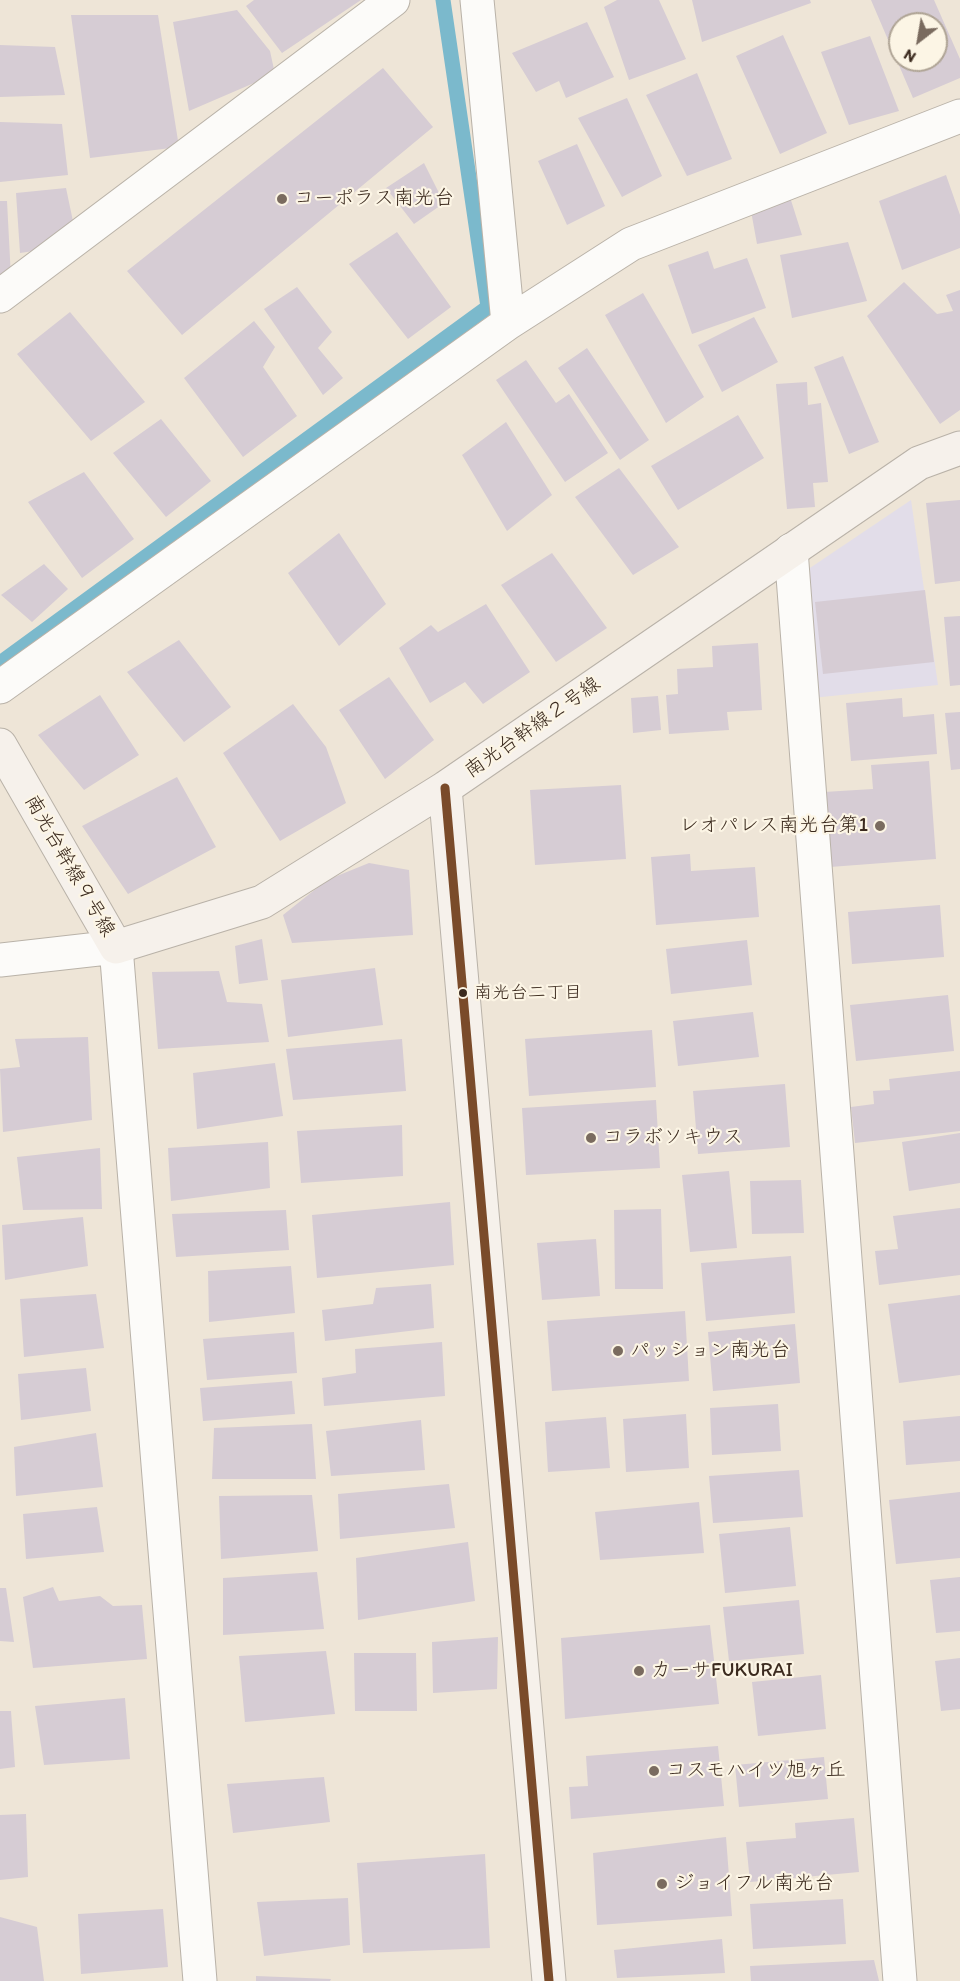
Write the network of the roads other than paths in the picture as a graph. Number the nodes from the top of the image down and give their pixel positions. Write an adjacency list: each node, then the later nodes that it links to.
1 (393, 0): 4 (street)
2 (477, 0): 5 (street)
3 (960, 116): 5 (street)
4 (0, 296)
5 (508, 323): 8 (street)
6 (960, 448): 7 (street, 南光台幹線２号線)
7 (791, 550): 10 (street, 南光台幹線２号線); 15 (street)
8 (0, 687)
9 (0, 745): 11 (street, 南光台幹線９号線)
10 (445, 788): 11 (street, 南光台幹線９号線); 14 (street, 南光台幹線２号線)
11 (116, 947): 12 (street); 13 (street)
12 (0, 960)
13 (200, 1981)
14 (549, 1981)
15 (900, 1981)

